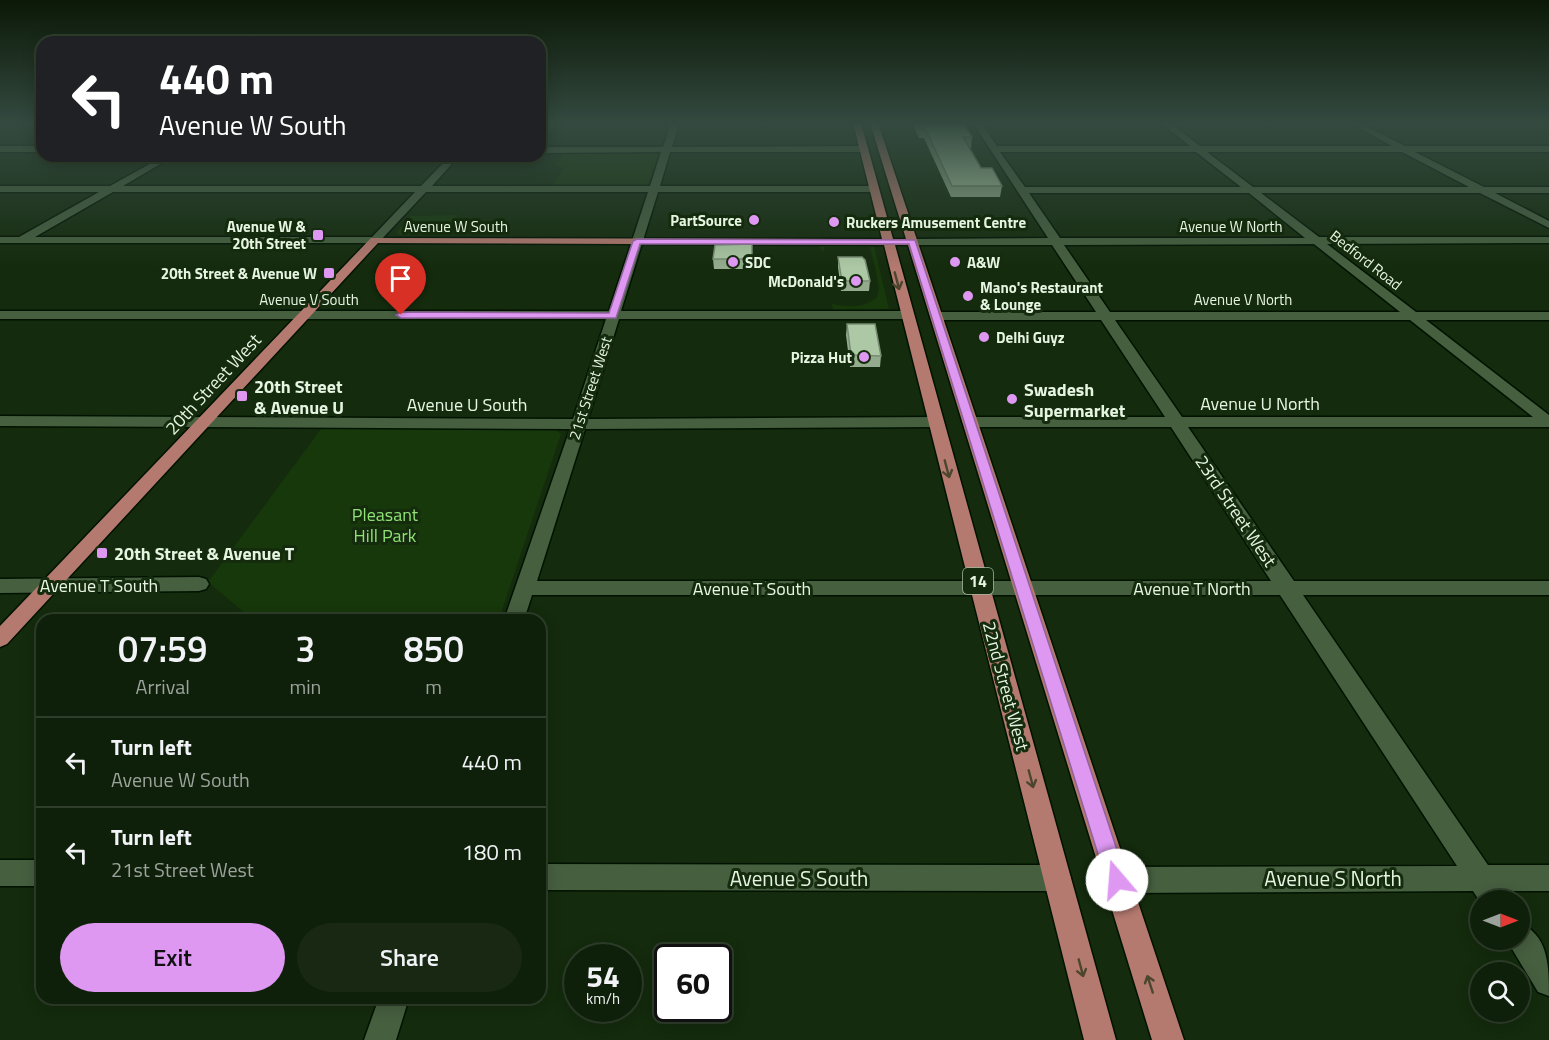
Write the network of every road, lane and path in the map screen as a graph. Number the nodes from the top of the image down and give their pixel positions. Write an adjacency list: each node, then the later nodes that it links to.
1 (142, 172): 10 (street)
2 (440, 172): 13 (street, 20th Street West)
3 (660, 172): 11 (street, 21st Street West)
4 (869, 172): 12 (main road, 22nd Street West / 14)
5 (889, 172): 27 (main road, 14)
6 (1010, 172): 14 (street, 23rd Street West)
7 (1227, 172): 15 (street, Bedford Road)
8 (1447, 172): 16 (street)
9 (0, 189): 10 (street)
10 (111, 189): 13 (street); 20 (street)
11 (654, 189): 12 (street); 13 (street); 23 (street, 21st Street West)
12 (873, 189): 26 (main road, 22nd Street West / 14)
13 (423, 190): 21 (street, 20th Street West)
14 (1022, 190): 15 (street); 24 (street, 23rd Street West)
15 (1250, 190): 16 (street); 25 (street, Bedford Road)
16 (1482, 190): 17 (street); 18 (street)
17 (1549, 190)
18 (1549, 225)
19 (0, 240): 20 (street, Avenue W South)
20 (20, 240): 21 (street, Avenue W South); 28 (street)
21 (375, 240): 23 (main road, Avenue W South); 30 (main road, 20th Street West)
22 (1549, 240): 25 (street, Avenue W North)
23 (637, 241): 26 (main road, Avenue W South); 32 (street, 21st Street West)
24 (1056, 241): 25 (street, Avenue W North); 27 (street, Avenue W North); 34 (street, 23rd Street West)
25 (1316, 241): 35 (street, Bedford Road)
26 (887, 242): 27 (main road, Avenue W South); 31 (main road, 22nd Street West / 14, one-way to 31)
27 (912, 242): 33 (main road, 14)
28 (0, 252)
29 (0, 315): 30 (street, Avenue V South)
30 (304, 315): 32 (street, Avenue V South); 38 (main road, 20th Street West)
31 (906, 315): 32 (street, Avenue V South); 39 (main road, 22nd Street West / 14)
32 (613, 316): 42 (street, 21st Street West)
33 (936, 316): 34 (street, Avenue V North); 40 (main road, 14)
34 (1106, 316): 35 (street, Avenue V North); 43 (street, 23rd Street West)
35 (1414, 316): 36 (street, Avenue V North); 41 (street, Bedford Road)
36 (1549, 316)
37 (0, 421): 38 (street, Avenue U South)
38 (205, 421): 42 (street, Avenue U South); 46 (main road, 20th Street West)
39 (934, 422): 42 (street, Avenue U South); 51 (main road, 22nd Street West / 14, one-way to 51)
40 (970, 422): 43 (street, Avenue U North); 48 (main road, 14)
41 (1549, 422): 43 (street, Avenue U North)
42 (578, 423): 47 (street, 21st Street West)
43 (1176, 423): 49 (street, 23rd Street West)
44 (199, 584): 46 (street, Avenue T South)
45 (0, 586): 46 (street, Avenue T South)
46 (50, 586): 53 (main road, 20th Street West)
47 (525, 588): 51 (street, Avenue T South); 52 (street, 21st Street West)
48 (1023, 588): 49 (street, Avenue T North); 51 (street, Avenue T North); 59 (main road, 14)
49 (1287, 588): 50 (street, Avenue T North); 60 (street, 23rd Street West)
50 (1549, 588)
51 (980, 589): 57 (main road, 22nd Street West / 14, one-way to 57)
52 (516, 614)
53 (0, 639)
54 (0, 873): 55 (street)
55 (36, 873)
56 (546, 877): 57 (street, Avenue S South)
57 (1057, 878): 65 (main road, 22nd Street West / 14, one-way to 65)
58 (1549, 878): 60 (street, Avenue S North)
59 (1117, 880): 60 (street, Avenue S North); 66 (main road, 14, one-way to 59)
60 (1488, 889)
61 (1529, 950): 62 (street)
62 (1549, 981)
63 (392, 1004): 64 (street)
64 (380, 1040)
65 (1100, 1040)
66 (1168, 1040)

